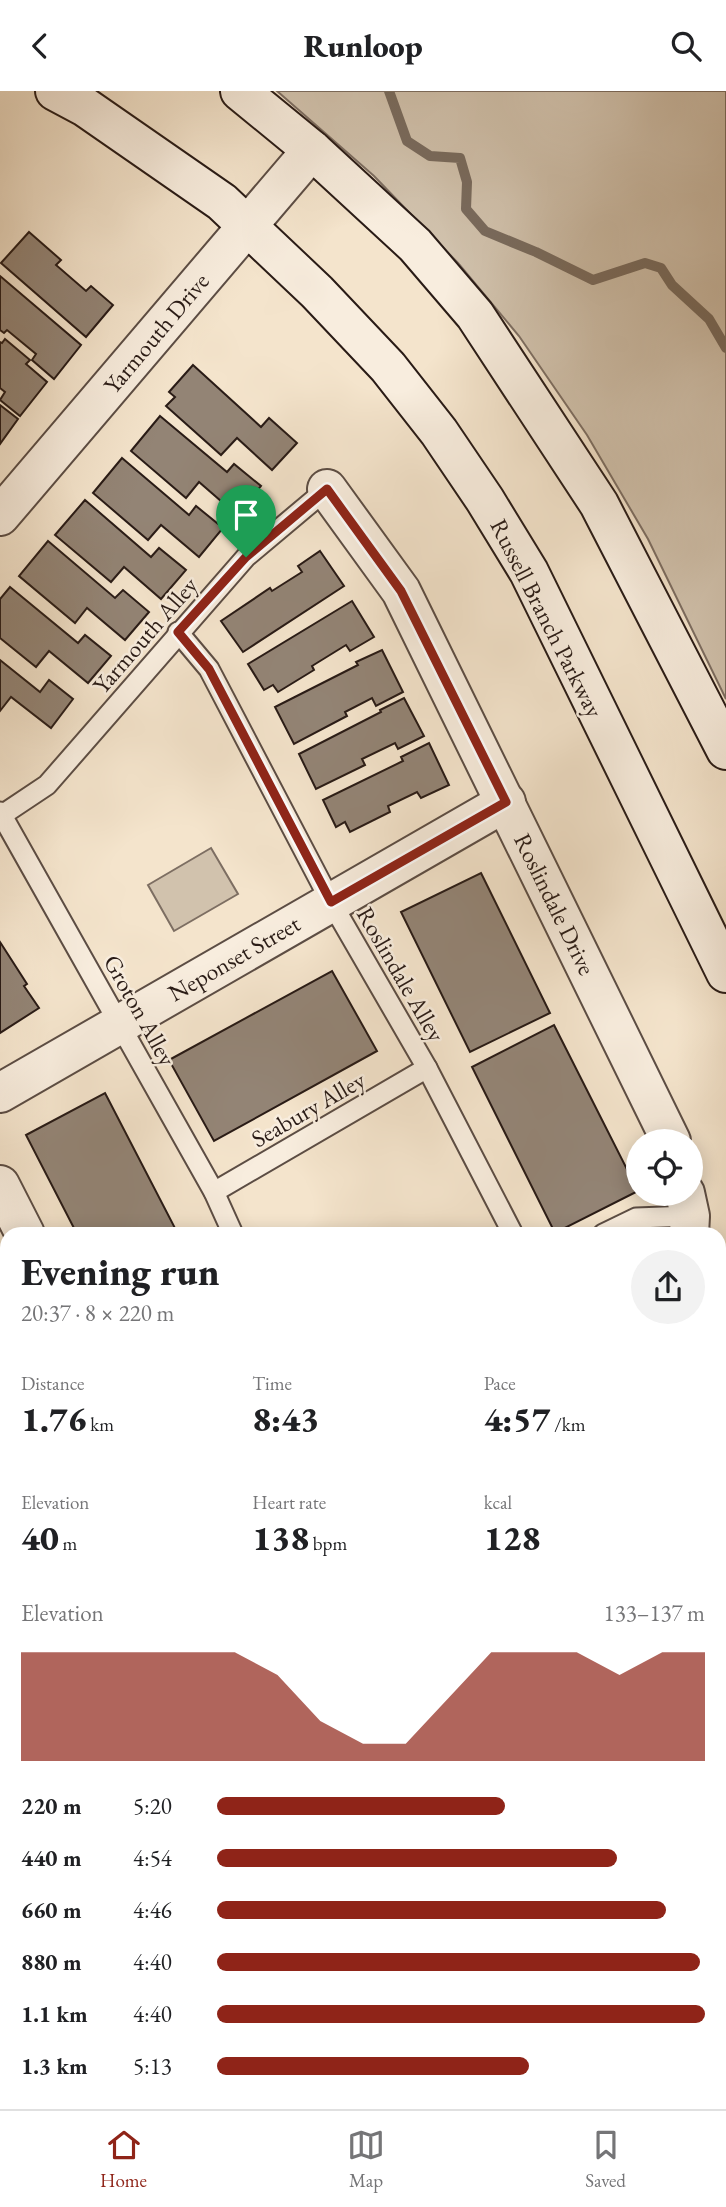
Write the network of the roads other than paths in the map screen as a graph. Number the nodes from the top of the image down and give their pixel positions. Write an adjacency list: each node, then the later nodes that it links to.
1 (55, 91): 4 (main road, Russell Branch Parkway)
2 (240, 91): 3 (main road)
3 (312, 150): 4 (main road, Yarmouth Drive); 8 (main road)
4 (247, 226): 6 (main road, Yarmouth Drive); 12 (main road, Russell Branch Parkway)
5 (327, 489): 7 (lane, Yarmouth Alley); 9 (main road, Roslindale Drive)
6 (0, 516)
7 (178, 632): 10 (lane, Yarmouth Alley); 11 (lane, Roslindale Alley)
8 (726, 750)
9 (506, 802): 11 (main road, Neponset Street); 16 (main road, Roslindale Drive)
10 (1, 813): 13 (lane, Groton Alley)
11 (331, 902): 13 (main road, Neponset Street); 14 (lane, Roslindale Alley)
12 (726, 973)
13 (120, 1024): 15 (main road, Neponset Street); 18 (lane, Groton Alley)
14 (426, 1068): 18 (lane, Seabury Alley); 22 (lane, Roslindale Alley)
15 (0, 1093)
16 (665, 1129)
17 (0, 1185): 20 (main road)
18 (214, 1192): 21 (lane, Groton Alley)
19 (688, 1214): 23 (lane)
20 (21, 1227)
21 (230, 1227)
22 (509, 1227)
23 (617, 1227)

